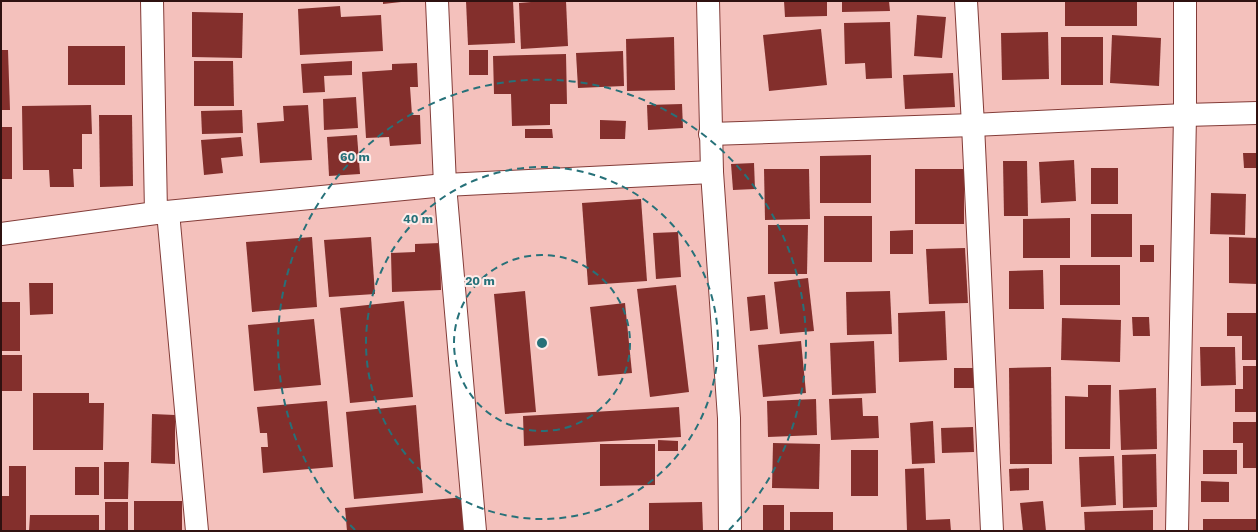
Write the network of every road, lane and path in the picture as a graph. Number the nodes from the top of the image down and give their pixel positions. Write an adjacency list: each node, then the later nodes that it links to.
1 (152, 1): 12 (street)
2 (437, 1): 11 (street)
3 (708, 1): 9 (street)
4 (966, 1): 8 (street)
5 (1184, 1): 7 (street)
6 (1257, 113): 7 (street)
7 (1184, 115): 8 (street); 18 (street)
8 (973, 125): 9 (street); 17 (street)
9 (710, 134): 10 (street)
10 (712, 172): 11 (street); 16 (street)
11 (445, 185): 12 (street); 15 (street)
12 (162, 212): 13 (street); 14 (street)
13 (1, 234)
14 (197, 531)
15 (475, 531)
16 (730, 531)
17 (992, 531)
18 (1177, 531)

